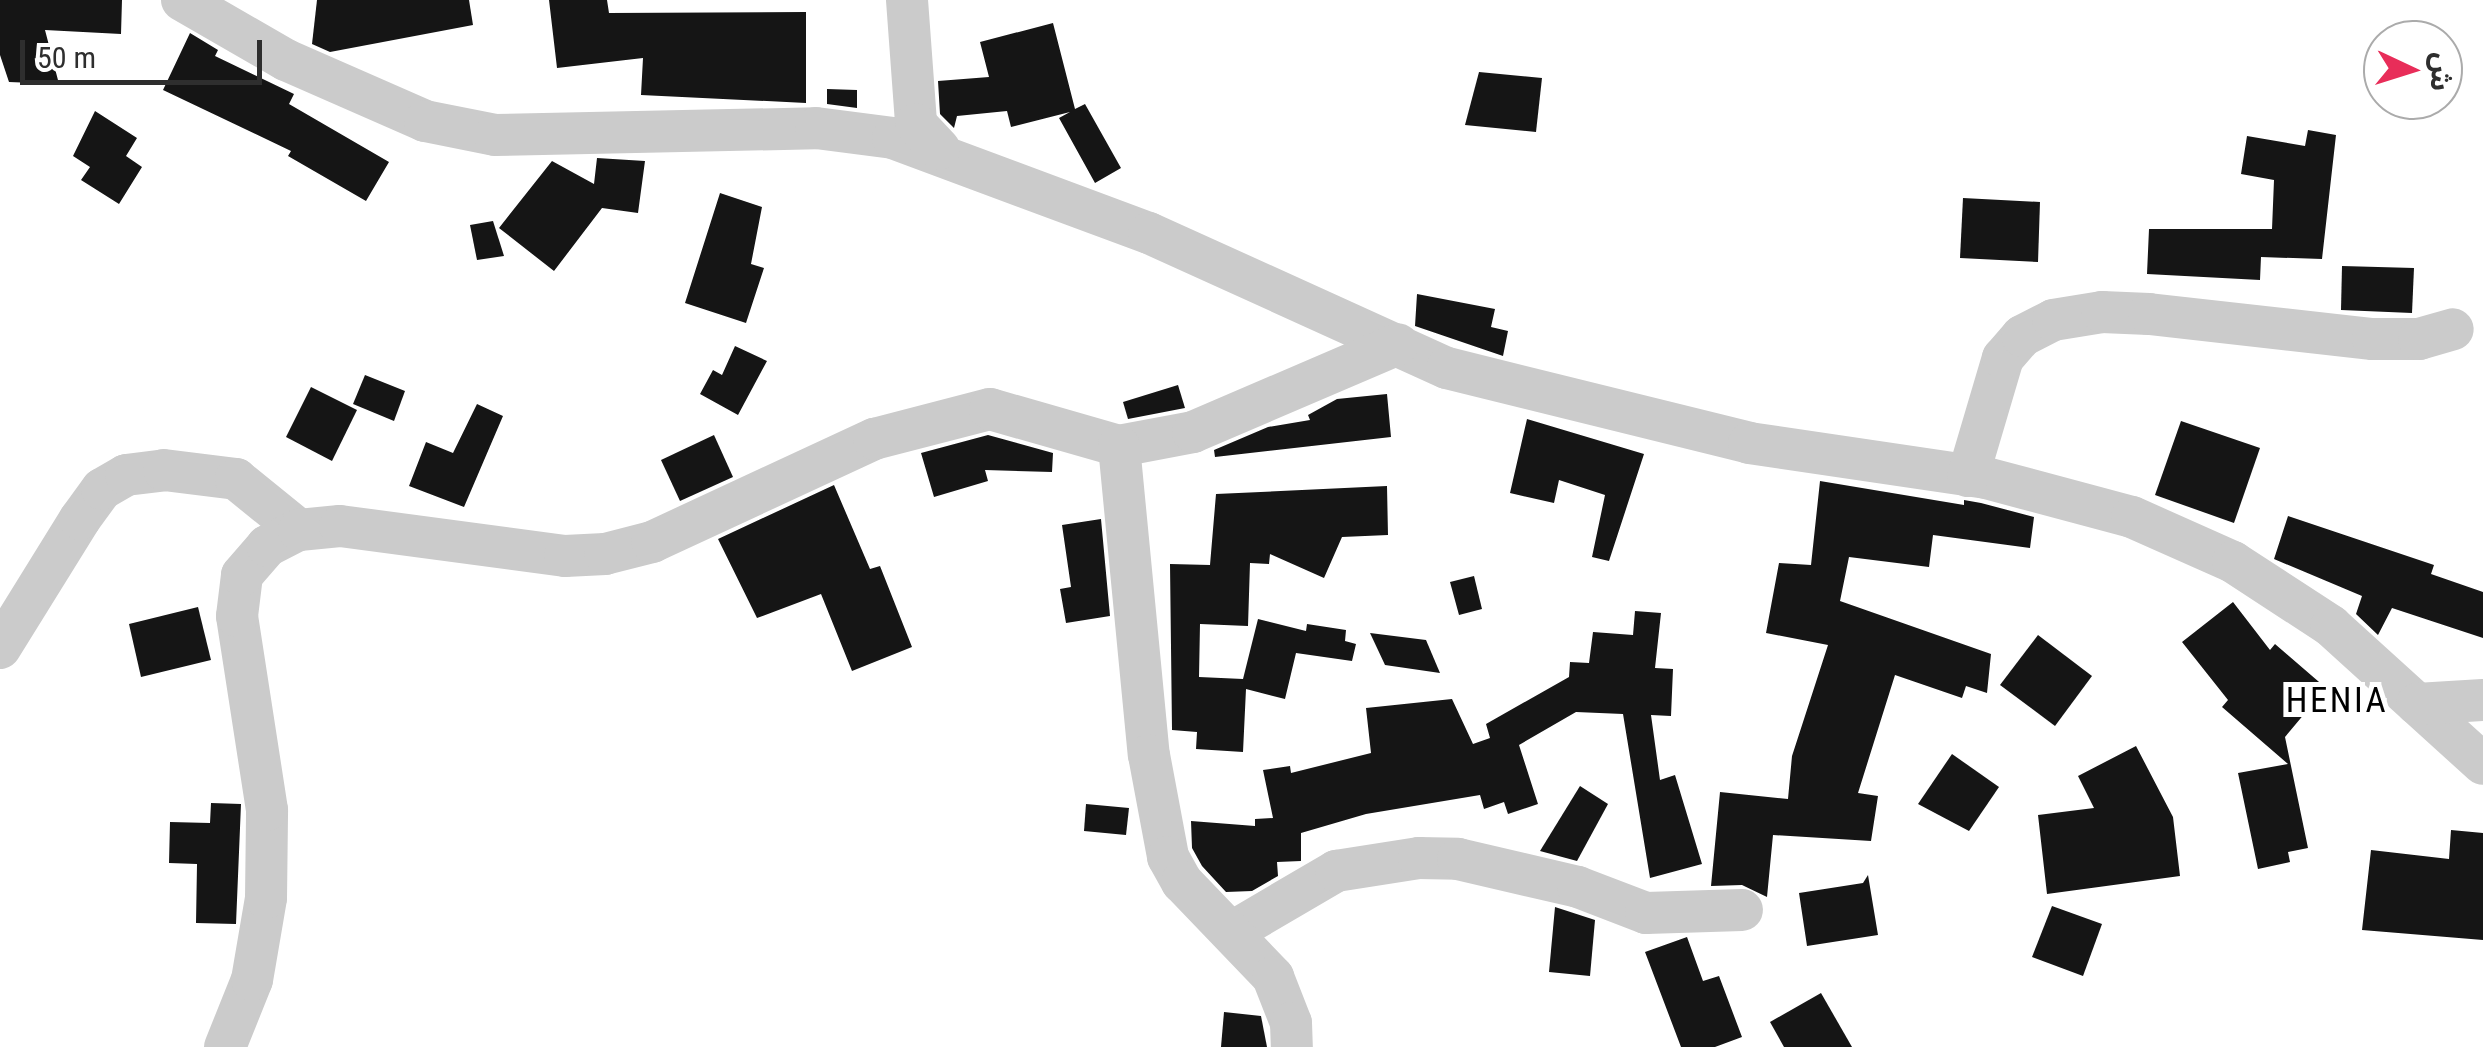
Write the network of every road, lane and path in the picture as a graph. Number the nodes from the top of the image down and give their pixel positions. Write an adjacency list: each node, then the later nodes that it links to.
1 (182, 0): 3 (street)
2 (907, 0): 3 (street)
3 (938, 150): 5 (street)
4 (2453, 329): 7 (street)
5 (1398, 344): 6 (street); 7 (street)
6 (1120, 446): 8 (street); 14 (street)
7 (1968, 476): 11 (street)
8 (299, 530): 9 (street); 15 (street)
9 (0, 648)
10 (2483, 700): 11 (street)
11 (2417, 704): 12 (street)
12 (2483, 764)
13 (1742, 910): 14 (street)
14 (1232, 932): 16 (street)
15 (225, 1047)
16 (1292, 1047)

